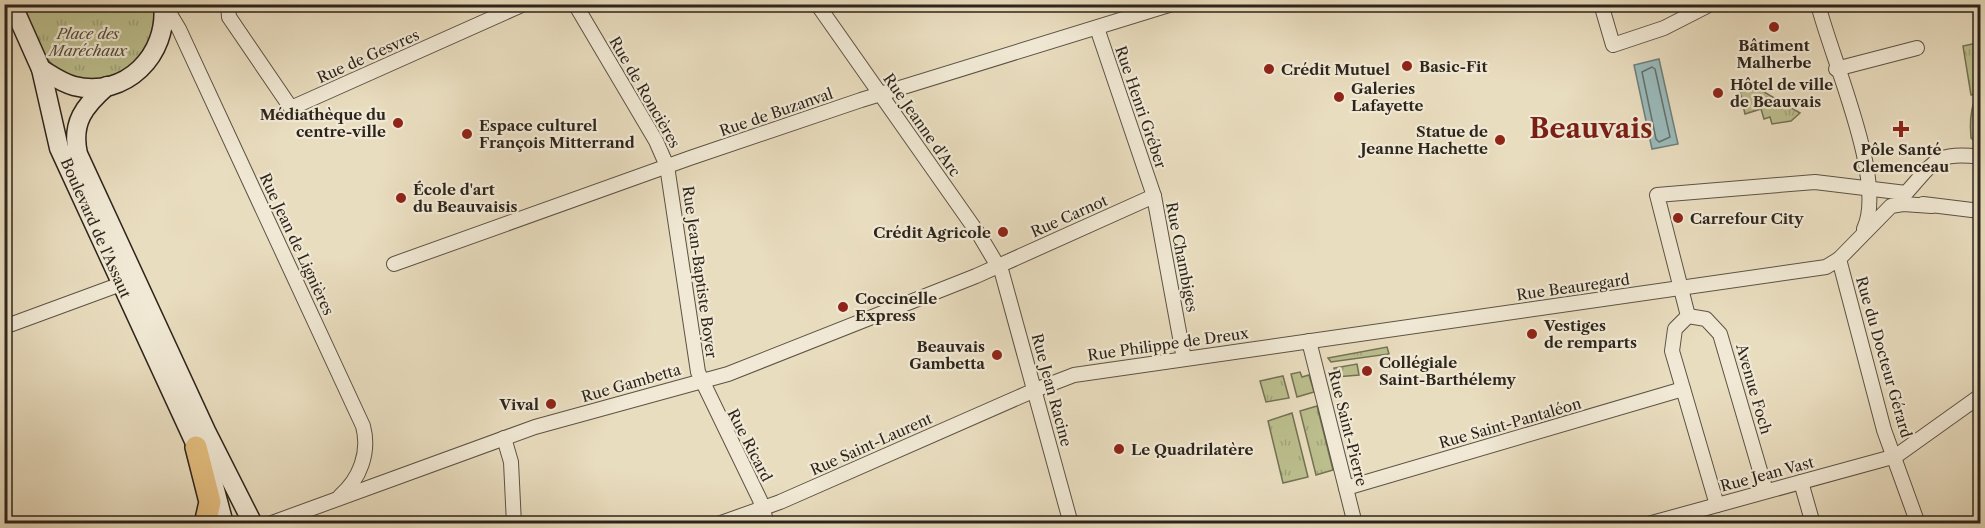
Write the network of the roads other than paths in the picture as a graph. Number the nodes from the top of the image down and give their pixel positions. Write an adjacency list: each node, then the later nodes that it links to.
1 (12, 4): 13 (main road, Boulevard de l'Assaut)
2 (164, 4): 15 (main road); 43 (street, Rue Jean de Lignières)
3 (228, 4): 4 (street, Rue de Gesvres)
4 (524, 4)
5 (575, 4): 18 (street, Rue de Roncières)
6 (817, 4): 16 (street, Rue Jeanne d'Arc)
7 (1172, 4): 11 (street, Rue de Buzanval)
8 (1601, 4): 9 (street)
9 (1711, 4)
10 (1818, 4): 14 (street)
11 (1097, 28): 16 (street, Rue de Buzanval); 20 (street, Rue Henri Gréber)
12 (1917, 48): 14 (street)
13 (41, 69): 15 (main road); 27 (main road, Boulevard de l'Assaut)
14 (1836, 69): 19 (street)
15 (107, 86): 49 (main road, Boulevard de l'Assaut)
16 (880, 94): 18 (street, Rue de Buzanval); 26 (street, Rue Jeanne d'Arc)
17 (1980, 157): 19 (street)
18 (667, 166): 25 (street, Rue de Buzanval); 33 (street, Rue Jean-Baptiste Boyer)
19 (1869, 186): 21 (street); 23 (street); 28 (street)
20 (1154, 196): 26 (street, Rue Carnot); 32 (street, Rue Chambiges)
21 (1932, 206): 22 (street); 23 (street)
22 (1980, 211)
23 (1858, 239): 24 (street)
24 (1839, 259): 28 (street, Rue Beauregard); 39 (street, Rue du Docteur Gérard)
25 (394, 264)
26 (998, 265): 33 (street, Rue Gambetta); 35 (street, Rue Jean Racine)
27 (121, 284): 30 (street); 38 (main road, Boulevard de l'Assaut)
28 (1681, 288): 29 (street); 31 (street, Rue Beauregard)
29 (1688, 316): 34 (street); 42 (street, Avenue Foch)
30 (4, 327)
31 (1309, 341): 32 (street, Rue Philippe de Dreux); 41 (street, Rue Saint-Pierre)
32 (1184, 359): 35 (street, Rue Philippe de Dreux)
33 (701, 382): 37 (street, Rue Gambetta); 45 (street, Rue Ricard)
34 (1683, 389): 41 (street, Rue Saint-Pantaléon); 44 (street)
35 (1035, 390): 45 (street, Rue Saint-Laurent); 54 (street, Rue Jean Racine)
36 (1980, 396): 39 (street)
37 (504, 438): 43 (street, Rue Gambetta); 51 (street)
38 (196, 447): 47 (main road); 48 (main road, Boulevard de l'Assaut)
39 (1896, 456): 40 (street, Rue Jean Vast); 58 (street, Rue du Docteur Gérard)
40 (1801, 482): 42 (street, Rue Jean Vast); 57 (street)
41 (1346, 488): 55 (street, Rue Saint-Pierre)
42 (1766, 491): 44 (street, Rue Jean Vast)
43 (338, 498): 50 (street, Rue Gambetta)
44 (1717, 505): 46 (street, Rue Jean Vast)
45 (763, 508): 52 (street, Rue Saint-Laurent); 53 (street, Rue Ricard)
46 (1683, 519): 56 (street, Rue Jean Vast)
47 (205, 524)
48 (224, 524)
49 (253, 524)
50 (269, 524)
51 (514, 524)
52 (718, 524)
53 (767, 524)
54 (1071, 524)
55 (1355, 524)
56 (1648, 524)
57 (1813, 524)
58 (1918, 524)

